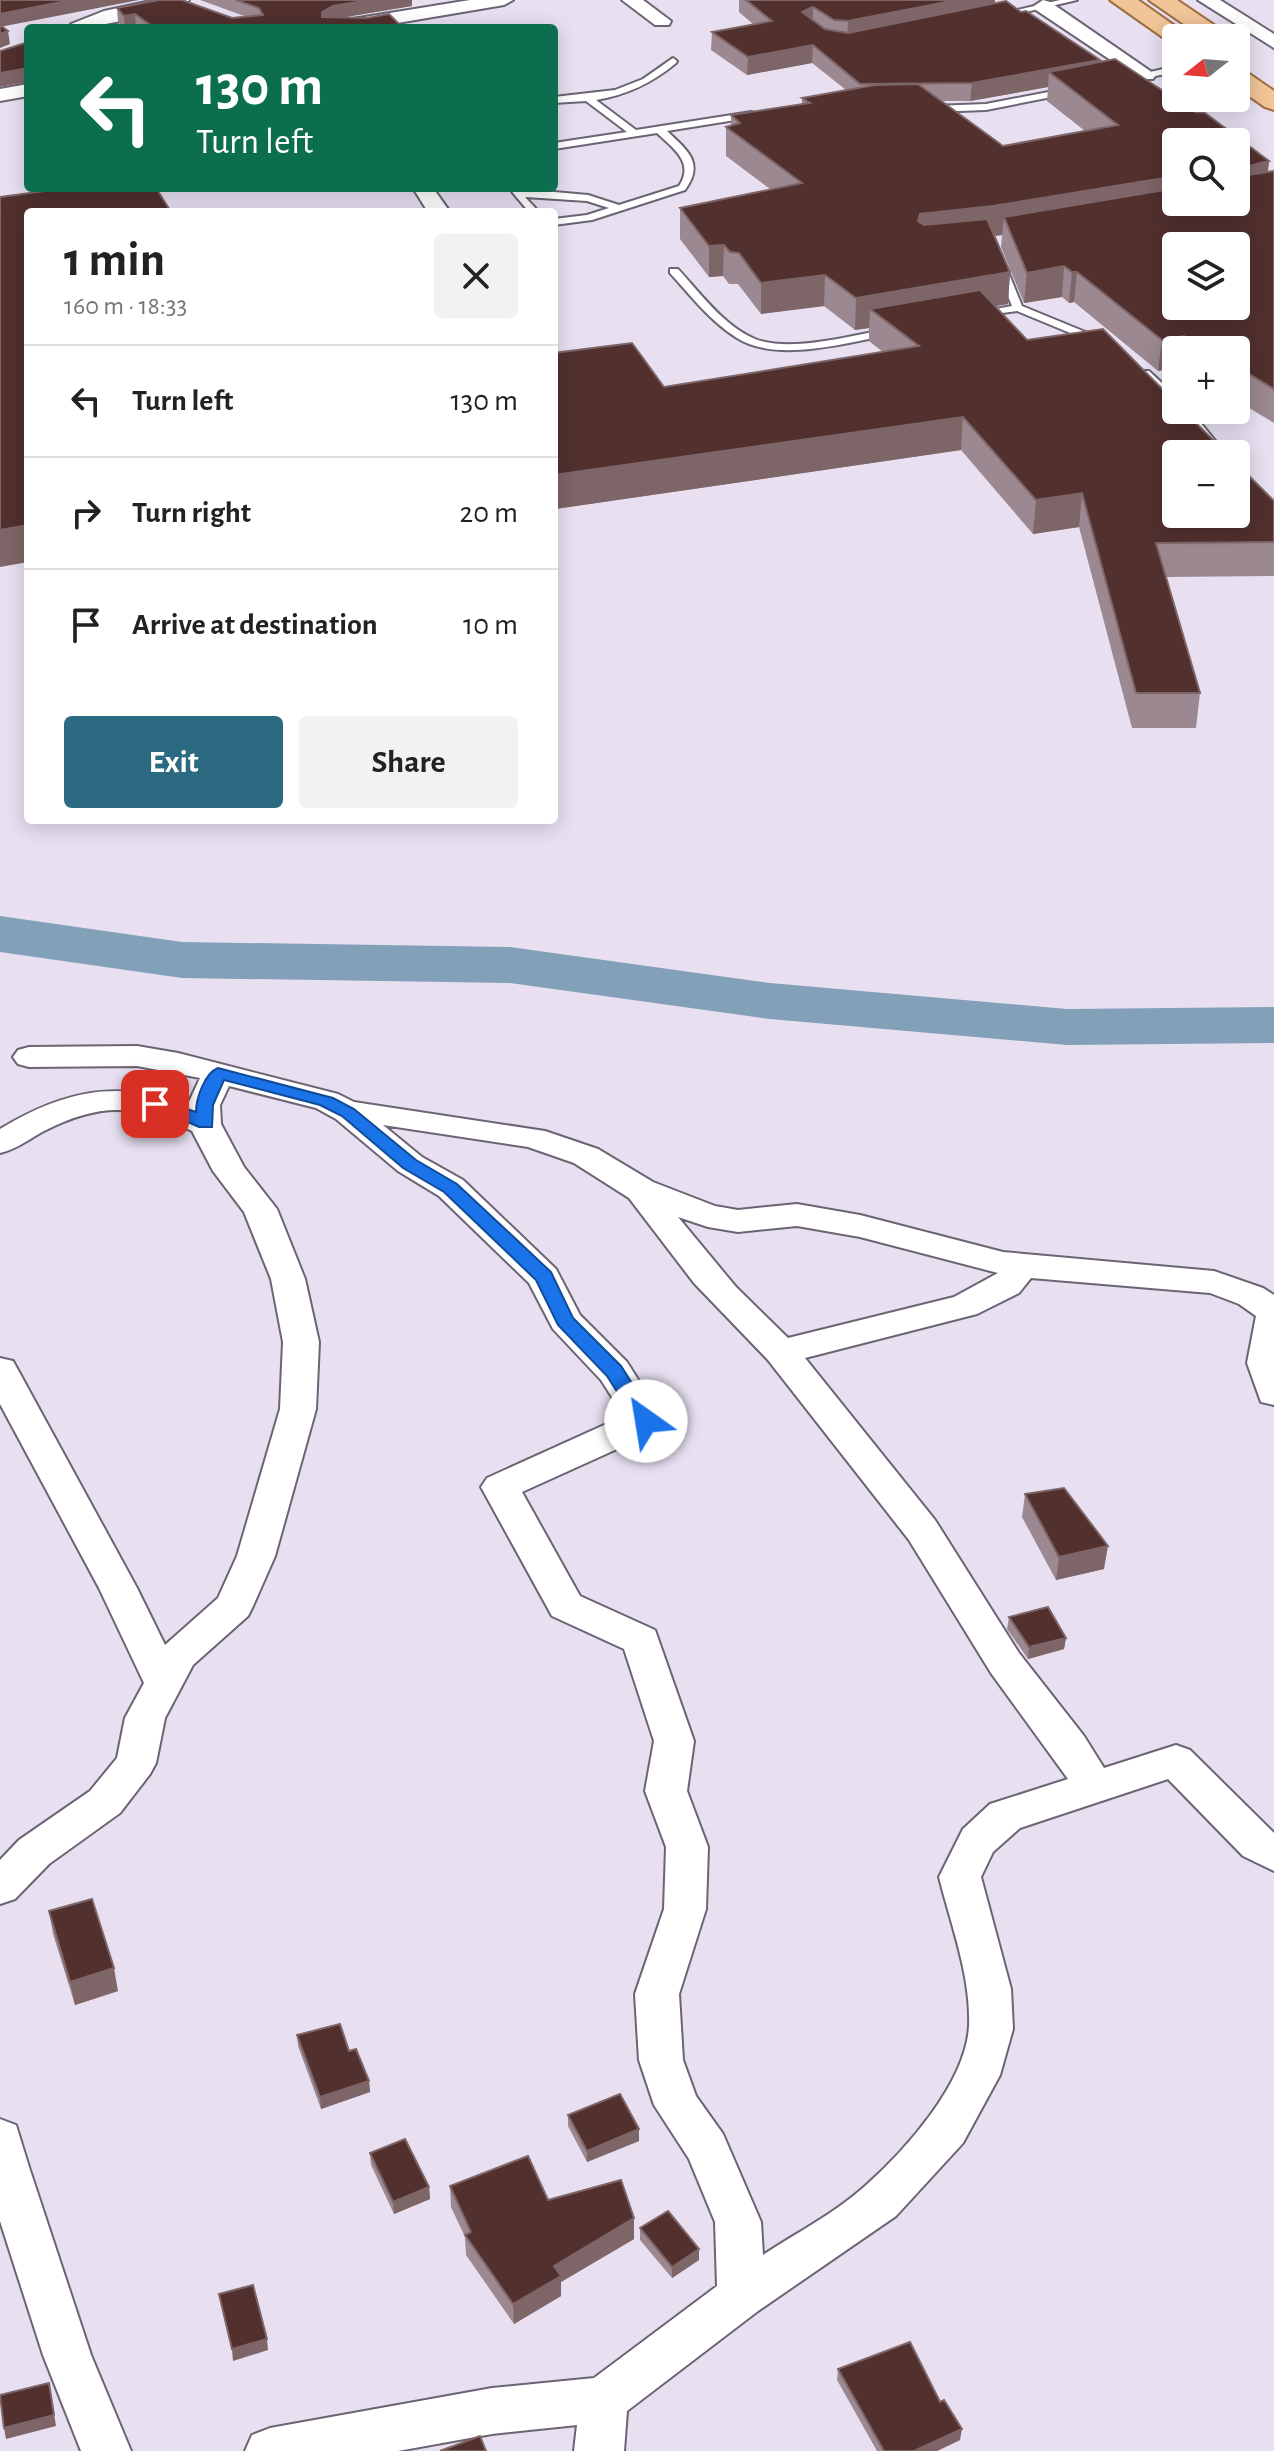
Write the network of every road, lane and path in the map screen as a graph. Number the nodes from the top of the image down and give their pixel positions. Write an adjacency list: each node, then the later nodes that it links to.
1 (177, 0): 9 (street); 13 (street)
2 (504, 0): 14 (street)
3 (631, 0): 12 (street)
4 (1071, 0): 8 (lane)
5 (1122, 0): 16 (main road)
6 (1161, 0): 15 (main road)
7 (1207, 0): 17 (street)
8 (1043, 6): 10 (lane); 22 (street)
9 (201, 10)
10 (1018, 11): 11 (lane); 24 (street)
11 (989, 17)
12 (662, 21)
13 (88, 24)
14 (358, 24)
15 (1199, 24)
16 (1162, 26)
17 (1274, 42)
18 (673, 61): 29 (lane)
19 (1250, 68): 21 (main road)
20 (1162, 72): 22 (lane)
21 (1274, 73)
22 (1146, 75): 24 (lane)
23 (1250, 75): 32 (main road)
24 (1122, 79): 28 (street)
25 (1084, 88): 33 (lane)
26 (24, 91): 27 (street)
27 (0, 96): 30 (street)
28 (1148, 98)
29 (589, 99): 31 (lane); 36 (lane)
30 (24, 100)
31 (558, 100)
32 (1274, 102)
33 (926, 109)
34 (758, 114): 35 (lane)
35 (658, 128): 36 (lane); 41 (lane)
36 (633, 132): 37 (lane)
37 (558, 145)
38 (516, 192): 40 (lane)
39 (525, 192): 41 (lane)
40 (530, 208)
41 (619, 208): 42 (lane)
42 (558, 222)
43 (996, 256): 45 (lane)
44 (674, 271): 47 (lane)
45 (1018, 308): 46 (lane); 48 (lane)
46 (960, 319)
47 (901, 330)
48 (1111, 349)
49 (1132, 363): 50 (lane)
50 (1162, 390)
51 (1195, 424): 52 (lane)
52 (1209, 440)
53 (29, 1057): 54 (street)
54 (208, 1071): 55 (street); 56 (street); 57 (street)
55 (128, 1098): 57 (street); 58 (street)
56 (348, 1112): 59 (street); 70 (street)
57 (205, 1124): 65 (street)
58 (0, 1143)
59 (641, 1190): 60 (street); 62 (street)
60 (1022, 1265): 61 (street); 62 (street)
61 (1274, 1312): 64 (street)
62 (781, 1352): 66 (street)
63 (0, 1370): 65 (street)
64 (1274, 1393)
65 (164, 1684): 68 (street)
66 (1094, 1787): 67 (street); 70 (street)
67 (1274, 1854)
68 (0, 1887)
69 (2, 2159): 72 (street)
70 (741, 2296): 71 (street)
71 (604, 2400): 73 (street); 74 (street)
72 (106, 2451)
73 (270, 2451)
74 (599, 2451)

